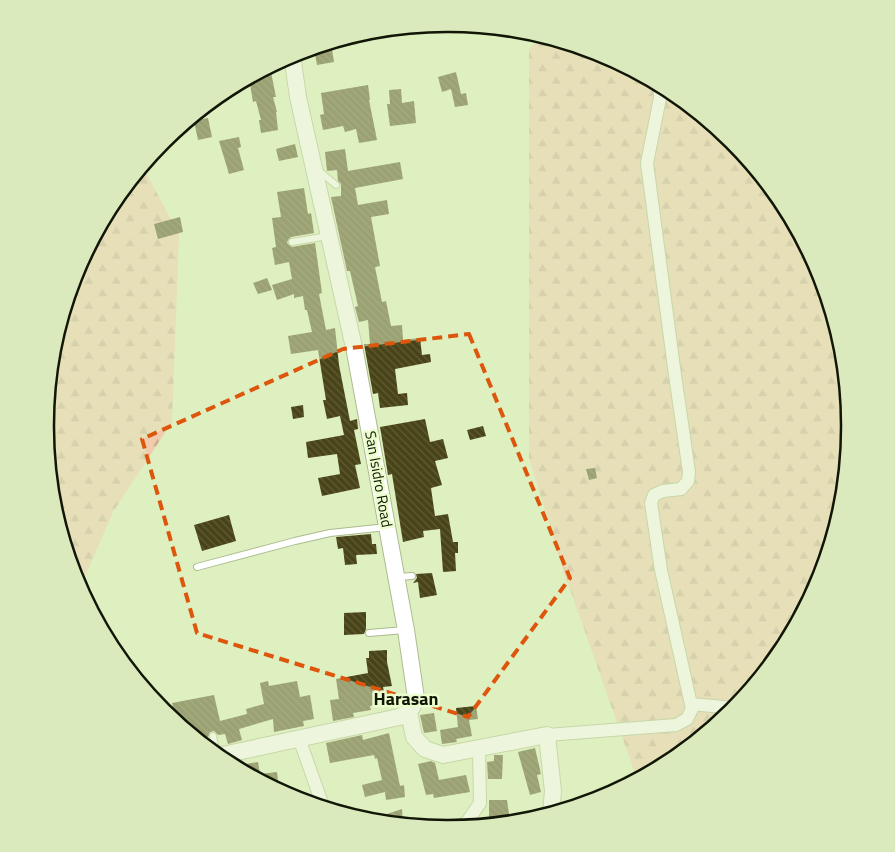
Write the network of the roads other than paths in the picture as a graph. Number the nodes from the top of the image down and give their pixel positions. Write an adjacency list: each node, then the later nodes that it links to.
1 (293, 64): 3 (street, San Isidro Road)
2 (660, 95): 11 (street)
3 (313, 166): 4 (lane); 5 (street, San Isidro Road)
4 (336, 185)
5 (330, 235): 6 (lane); 7 (street, San Isidro Road)
6 (292, 242)
7 (388, 527): 8 (lane); 9 (street, San Isidro Road)
8 (197, 567)
9 (406, 630): 10 (lane); 13 (street, San Isidro Road)
10 (369, 632)
11 (690, 704): 12 (street); 14 (street)
12 (723, 707)
13 (409, 712): 16 (street); 18 (street)
14 (547, 735): 18 (street); 21 (street)
15 (213, 736): 17 (lane)
16 (300, 738): 19 (street); 20 (street)
17 (215, 743)
18 (479, 748): 22 (street)
19 (229, 753)
20 (321, 799)
21 (552, 805)
22 (469, 819)

